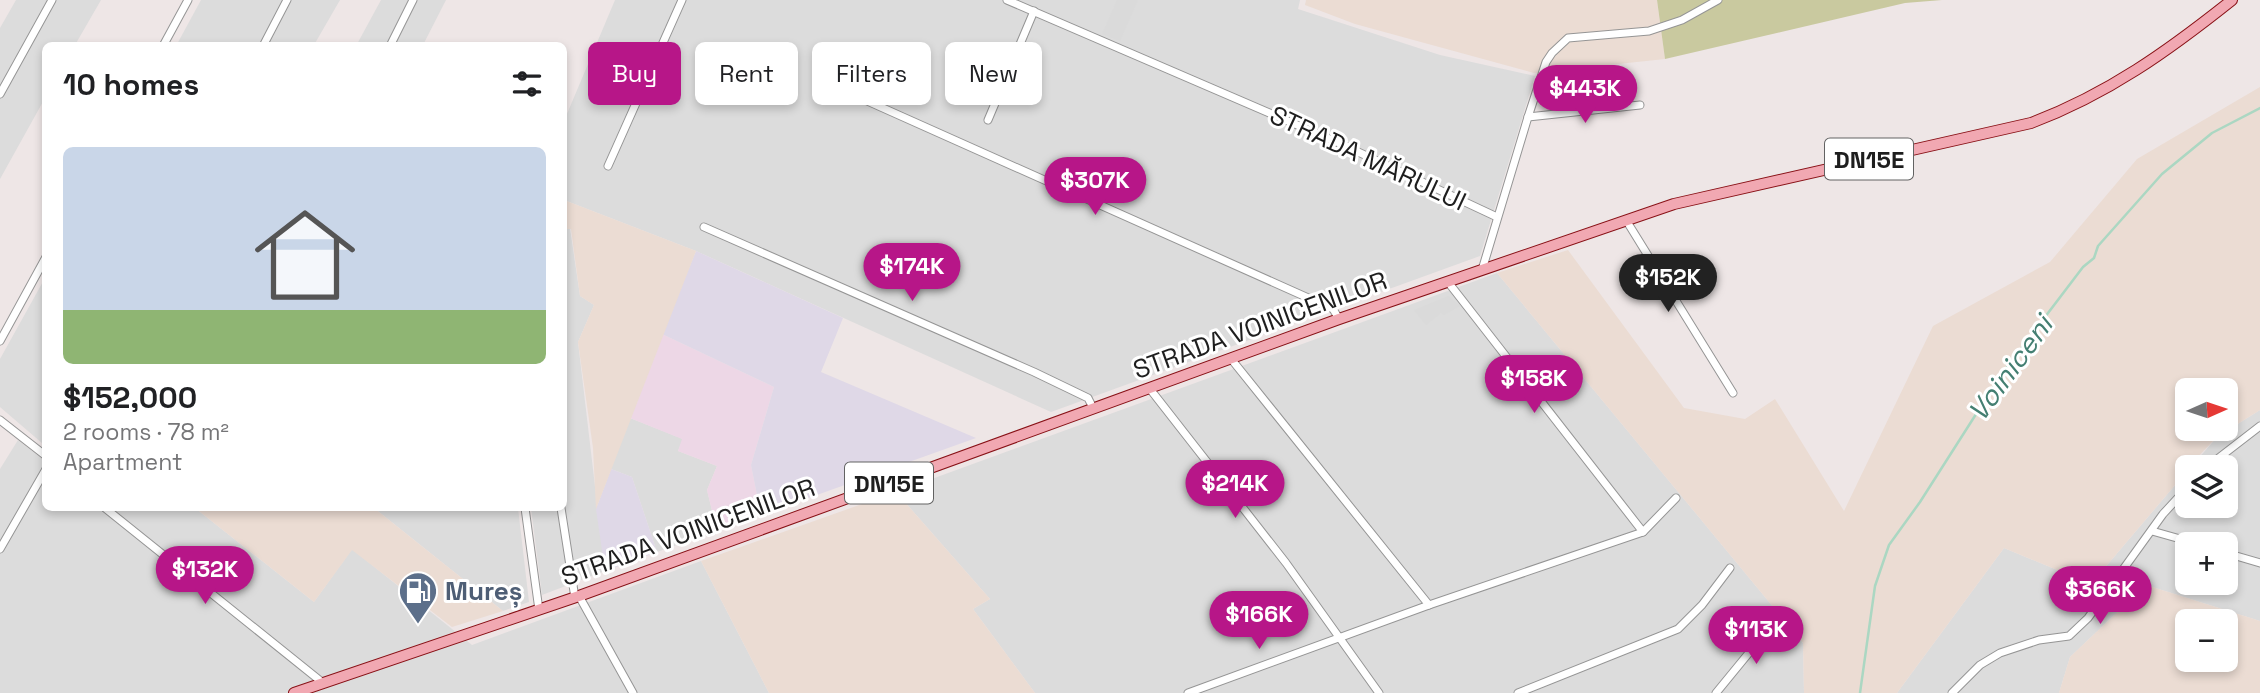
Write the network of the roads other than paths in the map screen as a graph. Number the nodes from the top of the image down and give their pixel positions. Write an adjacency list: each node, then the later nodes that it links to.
1 (52, 0): 13 (street)
2 (188, 0): 10 (street)
3 (286, 0): 11 (street)
4 (413, 0): 12 (street)
5 (682, 0): 18 (street)
6 (1007, 0): 9 (street, STRADA MĂRULUI)
7 (1718, 0): 16 (street, STRADA MĂRULUI)
8 (2232, 0): 20 (main road, STRADA VOINICENILOR / DN15E)
9 (1034, 11): 17 (street); 19 (street, STRADA MĂRULUI)
10 (165, 42)
11 (265, 42)
12 (392, 42)
13 (0, 94)
14 (876, 105): 25 (street)
15 (1640, 106): 16 (street)
16 (1528, 117): 19 (street, STRADA MĂRULUI)
17 (988, 120)
18 (608, 166)
19 (1497, 217): 23 (street, STRADA MĂRULUI)
20 (1626, 220): 23 (main road, STRADA VOINICENILOR / DN15E); 29 (street)
21 (704, 227): 30 (street)
22 (42, 264): 26 (street)
23 (1482, 270): 24 (main road, STRADA VOINICENILOR / DN15E)
24 (1448, 282): 25 (main road, STRADA VOINICENILOR / DN15E); 42 (street)
25 (1339, 319): 27 (main road, STRADA VOINICENILOR / DN15E)
26 (0, 341)
27 (1232, 360): 28 (main road, STRADA VOINICENILOR / DN15E); 49 (street)
28 (1150, 388): 30 (main road, STRADA VOINICENILOR / DN15E); 52 (street)
29 (1734, 393)
30 (1093, 408): 48 (main road, STRADA VOINICENILOR / DN15E)
31 (0, 420): 33 (street)
32 (2260, 426): 34 (street)
33 (42, 453)
34 (2223, 455)
35 (42, 476): 44 (street)
36 (1676, 498): 42 (street)
37 (2175, 503): 41 (street)
38 (109, 511): 53 (street)
39 (525, 511): 50 (street)
40 (562, 511): 48 (street)
41 (2152, 531): 43 (street); 60 (street)
42 (1643, 532): 49 (street)
43 (2175, 538)
44 (0, 549)
45 (2238, 557): 46 (street)
46 (2260, 563)
47 (1730, 568): 58 (street)
48 (577, 597): 50 (main road, STRADA VOINICENILOR / DN15E); 55 (street)
49 (1429, 605): 52 (street)
50 (539, 610): 53 (main road, STRADA VOINICENILOR / DN15E)
51 (1775, 621): 59 (street)
52 (1340, 636): 56 (street); 57 (street)
53 (323, 683): 54 (main road, STRADA VOINICENILOR / DN15E)
54 (294, 693)
55 (633, 693)
56 (1188, 693)
57 (1379, 693)
58 (1518, 693)
59 (1716, 693)
60 (1952, 693)

